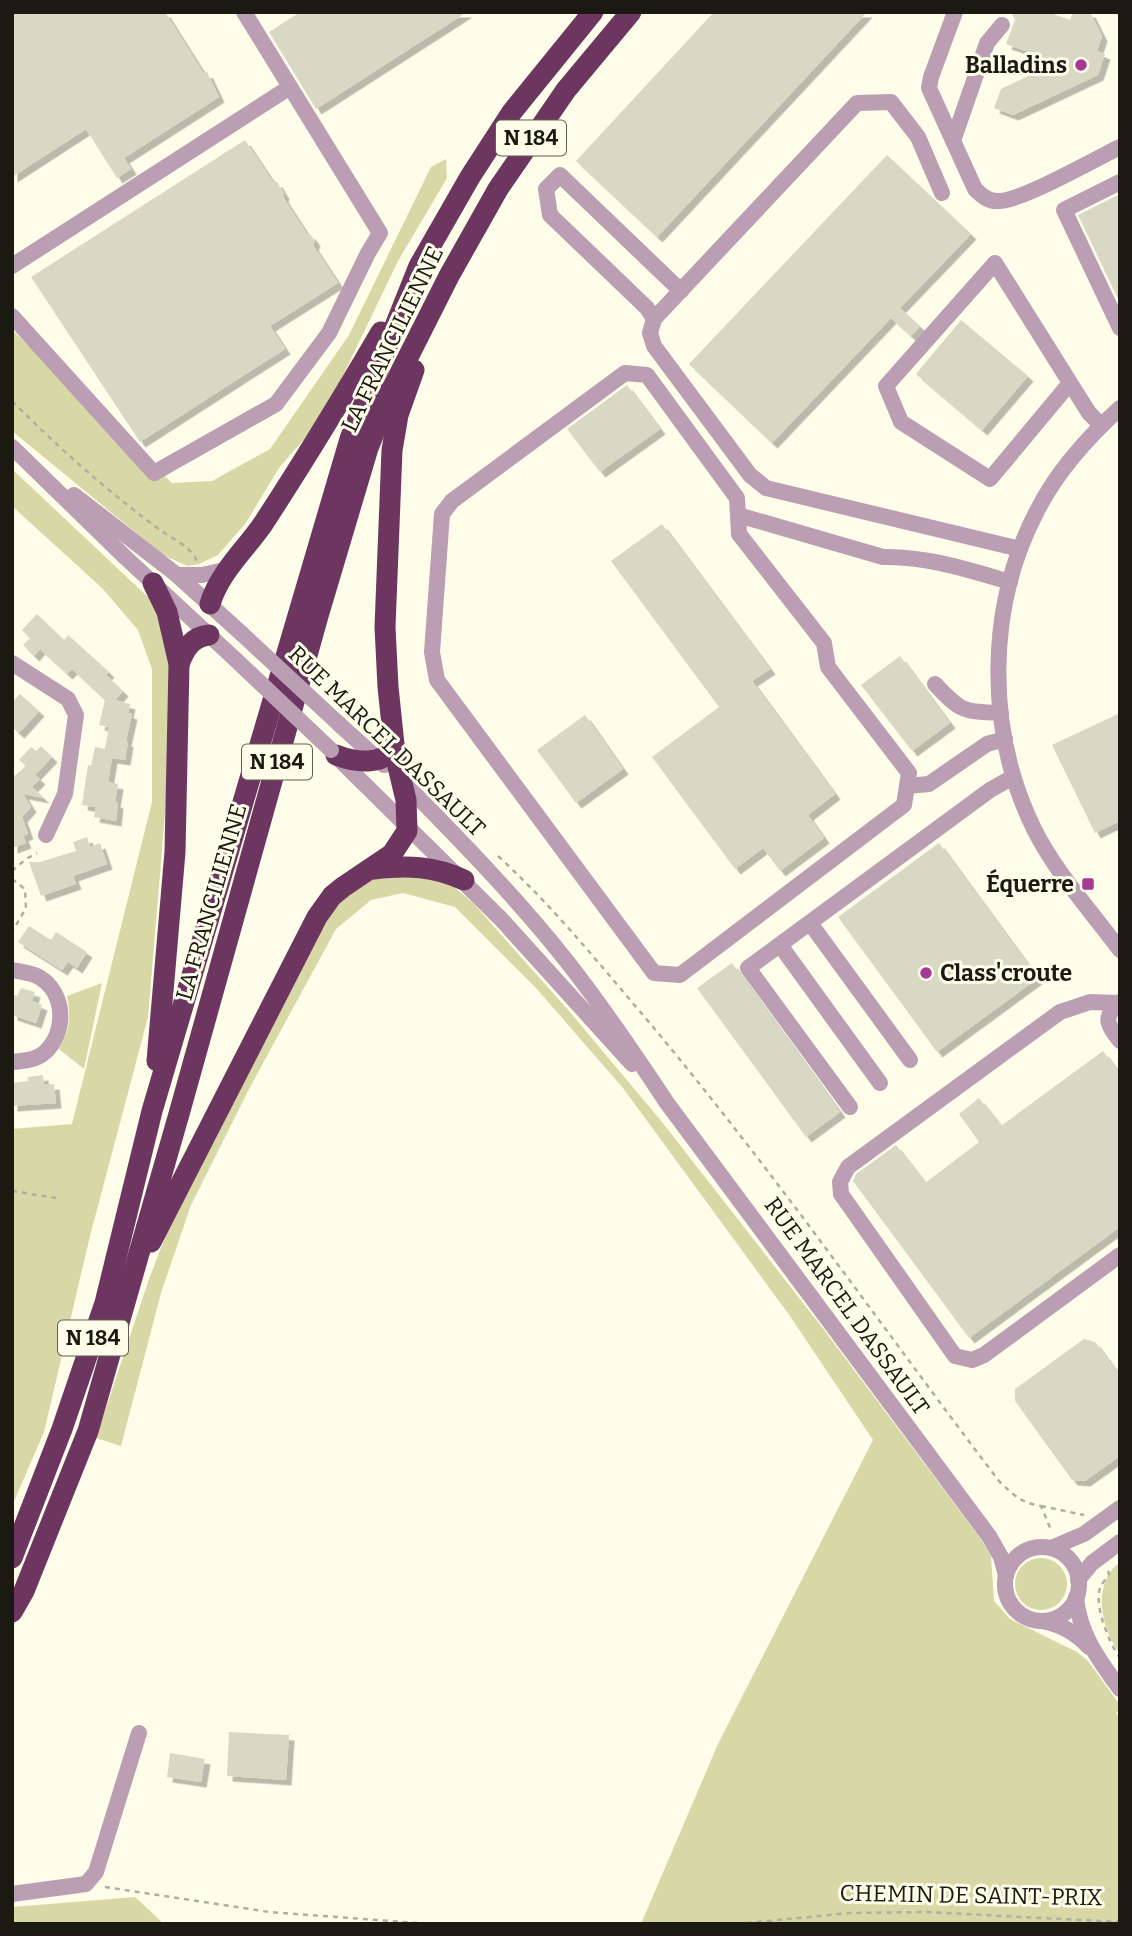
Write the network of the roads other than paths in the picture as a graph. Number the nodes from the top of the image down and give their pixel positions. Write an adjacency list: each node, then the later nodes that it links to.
1 (244, 12): 6 (street)
2 (593, 12): 12 (highway, LA FRANCILIENNE / N 184)
3 (631, 12): 13 (highway, LA FRANCILIENNE / N 184)
4 (955, 12): 7 (street)
5 (1003, 25): 7 (street)
6 (290, 87): 11 (street); 15 (street)
7 (953, 141): 8 (street)
8 (1120, 148)
9 (1120, 182): 17 (street)
10 (942, 193): 14 (street)
11 (12, 266)
12 (419, 266): 25 (highway); 56 (highway, LA FRANCILIENNE / N 184)
13 (449, 276): 36 (highway); 58 (highway, LA FRANCILIENNE / N 184)
14 (681, 290): 16 (street); 16 (street)
15 (12, 316)
16 (654, 319): 24 (street)
17 (1120, 328)
18 (1070, 383): 18 (street); 20 (street)
19 (1120, 408): 20 (street)
20 (1101, 425): 24 (street)
21 (12, 447): 22 (street, RUE MARCEL DASSAULT)
22 (27, 460): 26 (street, RUE MARCEL DASSAULT); 28 (street, RUE MARCEL DASSAULT)
23 (738, 515): 27 (street); 40 (street); 40 (street)
24 (1020, 549): 27 (street)
25 (229, 569): 26 (street); 29 (highway)
26 (177, 575): 29 (street, RUE MARCEL DASSAULT)
27 (1010, 582): 34 (street)
28 (153, 583): 30 (street, RUE MARCEL DASSAULT); 32 (highway)
29 (210, 604): 30 (street); 36 (street, RUE MARCEL DASSAULT, bridge)
30 (209, 635): 32 (highway); 37 (street, RUE MARCEL DASSAULT, bridge)
31 (12, 663): 42 (street)
32 (179, 664): 56 (highway)
33 (935, 684): 34 (street)
34 (1001, 713): 35 (street)
35 (1005, 739): 38 (street); 40 (street)
36 (386, 752): 37 (highway); 39 (highway)
37 (333, 753): 41 (street, RUE MARCEL DASSAULT)
38 (1013, 777): 45 (street); 47 (street)
39 (400, 779): 41 (highway); 54 (street, RUE MARCEL DASSAULT)
40 (907, 786)
41 (408, 826): 43 (highway); 44 (street, RUE MARCEL DASSAULT)
42 (46, 835)
43 (372, 869): 44 (highway); 58 (highway)
44 (464, 880): 54 (street, RUE MARCEL DASSAULT)
45 (810, 923): 46 (street); 51 (street)
46 (780, 945): 53 (street); 55 (street)
47 (1120, 950)
48 (12, 970): 52 (street)
49 (1119, 1002): 50 (street); 57 (street)
50 (1120, 1041)
51 (910, 1060)
52 (12, 1062)
53 (880, 1083)
54 (667, 1103): 60 (street, RUE MARCEL DASSAULT)
55 (850, 1107)
56 (152, 1111): 64 (highway, LA FRANCILIENNE / N 184)
57 (1120, 1255)
58 (137, 1260): 68 (highway, LA FRANCILIENNE / N 184)
59 (1120, 1508): 61 (street)
60 (989, 1536): 63 (street); 65 (street, RUE MARCEL DASSAULT)
61 (1052, 1542): 63 (street); 66 (street)
62 (1120, 1542): 66 (street)
63 (1031, 1549): 65 (street)
64 (12, 1558)
65 (1006, 1575): 69 (street)
66 (1078, 1580): 67 (street)
67 (1076, 1597): 69 (street); 70 (street)
68 (12, 1612)
69 (1039, 1621): 70 (street)
70 (1093, 1651): 71 (street)
71 (1120, 1689)
72 (139, 1733): 73 (street)
73 (12, 1894)

